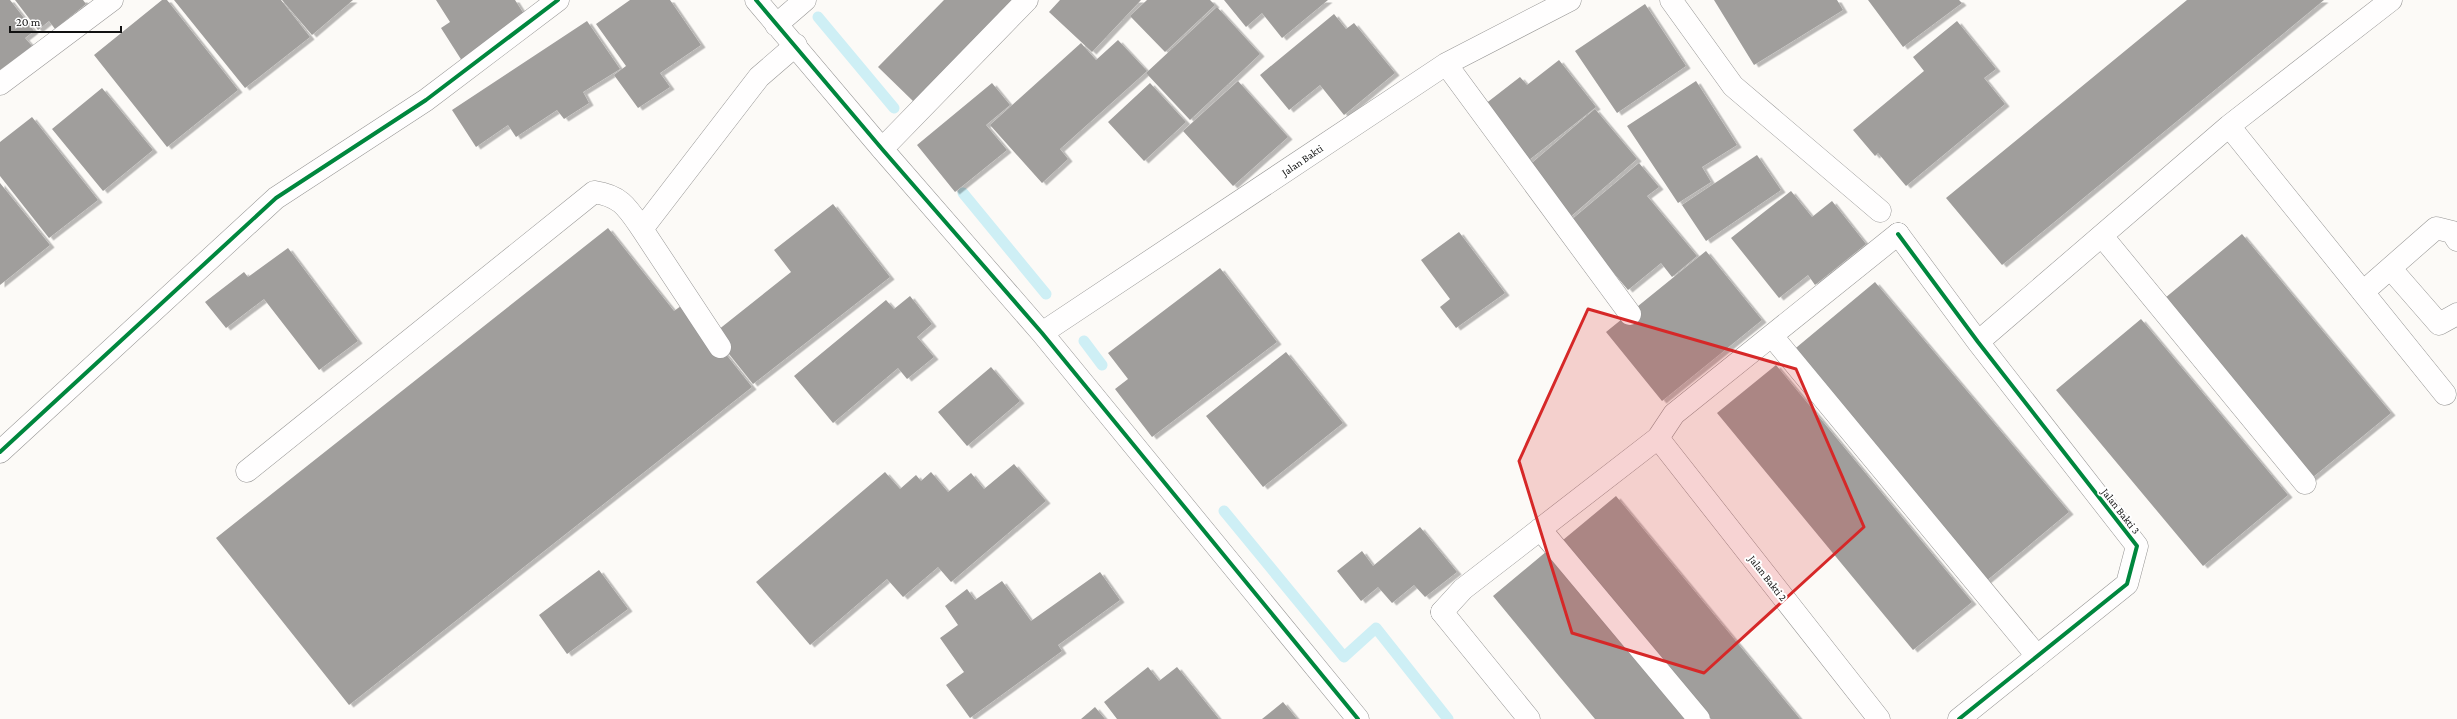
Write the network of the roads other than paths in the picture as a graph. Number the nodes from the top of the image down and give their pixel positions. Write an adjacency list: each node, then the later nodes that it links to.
1 (112, 0): 12 (street)
2 (558, 0): 29 (street)
3 (756, 0): 9 (street)
4 (805, 0): 9 (street)
5 (1027, 0): 14 (street)
6 (1570, 0): 11 (street, Jalan Bakti)
7 (1671, 0): 15 (street)
8 (2391, 0): 13 (street)
9 (776, 25): 10 (street)
10 (796, 45): 14 (street); 16 (street)
11 (1446, 64): 21 (street); 23 (street, Jalan Bakti)
12 (0, 84)
13 (2229, 126): 18 (street); 20 (street)
14 (882, 149): 23 (street)
15 (1880, 210)
16 (642, 229): 26 (street); 30 (street)
17 (2455, 233): 19 (street)
18 (2102, 236): 25 (street); 31 (street)
19 (2391, 269): 20 (street); 22 (street)
20 (2363, 292): 27 (street)
21 (1630, 314)
22 (2457, 314)
23 (1042, 333): 34 (street)
24 (1772, 336): 25 (street); 28 (street); 33 (street)
25 (1978, 342): 33 (street, Jalan Bakti 3)
26 (720, 347)
27 (2445, 394)
28 (1658, 438): 32 (street); 37 (street, Jalan Bakti 2)
29 (0, 452)
30 (247, 471)
31 (2305, 483)
32 (1540, 529): 35 (street); 36 (street)
33 (2038, 656): 38 (street, Jalan Bakti 3)
34 (1358, 719)
35 (1529, 719)
36 (1699, 719)
37 (1879, 719)
38 (1959, 719)

